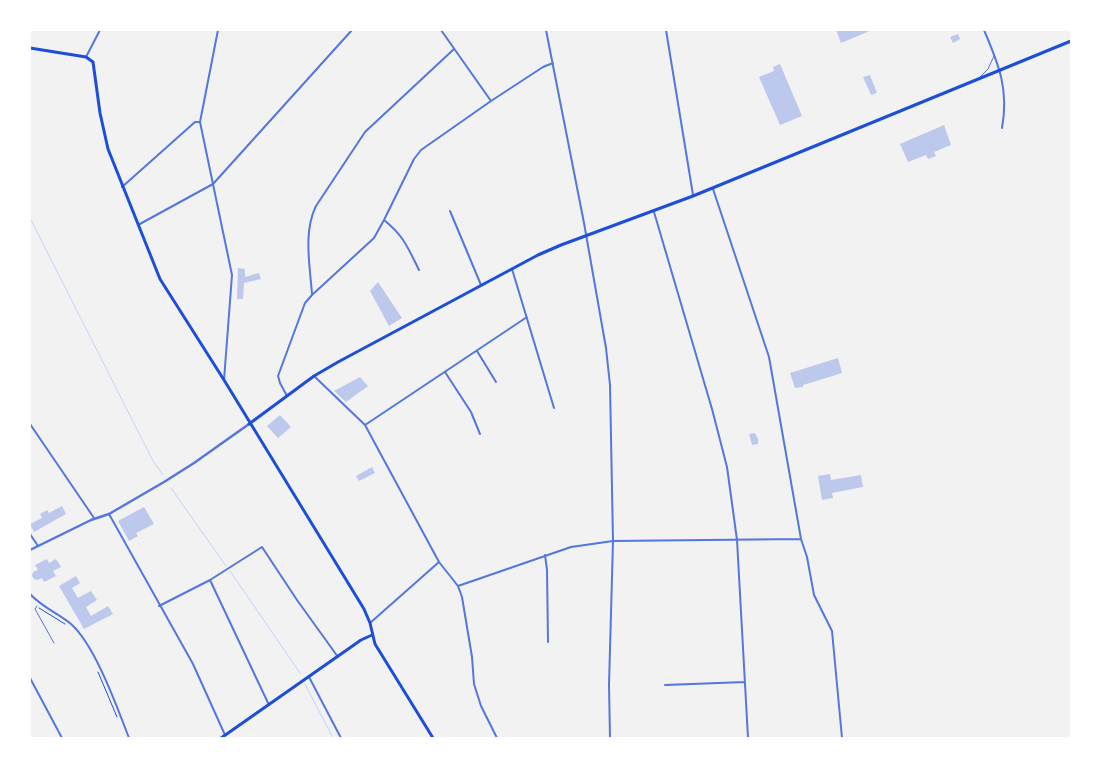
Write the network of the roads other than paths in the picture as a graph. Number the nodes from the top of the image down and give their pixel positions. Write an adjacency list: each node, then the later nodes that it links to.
1 (100, 30): 11 (street)
2 (218, 30): 17 (street)
3 (352, 30): 19 (street)
4 (441, 30): 10 (street)
5 (546, 30): 13 (street)
6 (666, 30): 22 (street)
7 (984, 30): 12 (street)
8 (1071, 41): 14 (main road)
9 (30, 48): 11 (main road)
10 (454, 49): 16 (street); 31 (street)
11 (86, 56): 20 (main road)
12 (994, 56): 14 (street); 15 (street)
13 (553, 63): 16 (street); 27 (street)
14 (1000, 70): 15 (main road); 18 (street)
15 (977, 80): 21 (main road)
16 (491, 101): 25 (street)
17 (200, 122): 19 (street); 20 (street)
18 (1002, 128)
19 (213, 184): 26 (street); 36 (street)
20 (122, 186): 26 (main road)
21 (713, 188): 22 (main road); 47 (street)
22 (693, 196): 24 (main road)
23 (450, 211): 30 (street)
24 (654, 211): 27 (main road); 48 (street)
25 (384, 220): 29 (street); 31 (street)
26 (138, 225): 36 (main road)
27 (585, 236): 28 (main road); 49 (street)
28 (512, 268): 30 (main road); 32 (street)
29 (419, 270)
30 (481, 285): 35 (main road)
31 (312, 295): 38 (street)
32 (527, 317): 33 (street); 39 (street)
33 (477, 350): 34 (street); 37 (street)
34 (445, 372): 42 (street); 43 (street)
35 (314, 376): 38 (main road); 42 (street)
36 (224, 380): 41 (main road)
37 (496, 382)
38 (287, 396): 41 (main road)
39 (554, 408)
40 (30, 424): 45 (street)
41 (250, 424): 44 (street); 59 (main road)
42 (365, 425): 53 (street)
43 (480, 434)
44 (109, 514): 45 (street); 58 (street)
45 (93, 519): 50 (street)
46 (30, 534): 50 (street)
47 (801, 539): 48 (street); 78 (street)
48 (737, 540): 49 (street); 66 (street)
49 (614, 541): 52 (street); 76 (street)
50 (38, 546): 51 (street)
51 (30, 550)
52 (545, 555): 55 (street); 61 (street)
53 (439, 562): 55 (street); 59 (street)
54 (210, 580): 58 (street); 63 (street); 68 (street)
55 (458, 586): 75 (street)
56 (30, 594): 71 (street)
57 (37, 606): 62 (street)
58 (159, 606): 69 (street)
59 (370, 623): 60 (main road)
60 (372, 635): 63 (main road); 74 (main road)
61 (548, 642)
62 (54, 643)
63 (338, 656): 64 (main road)
64 (309, 677): 68 (main road); 73 (street)
65 (30, 678): 70 (street)
66 (745, 682): 67 (street); 77 (street)
67 (665, 684)
68 (269, 705): 69 (main road)
69 (225, 735): 72 (main road)
70 (62, 738)
71 (129, 738)
72 (221, 738)
73 (341, 738)
74 (433, 738)
75 (497, 738)
76 (610, 738)
77 (748, 738)
78 (842, 738)

